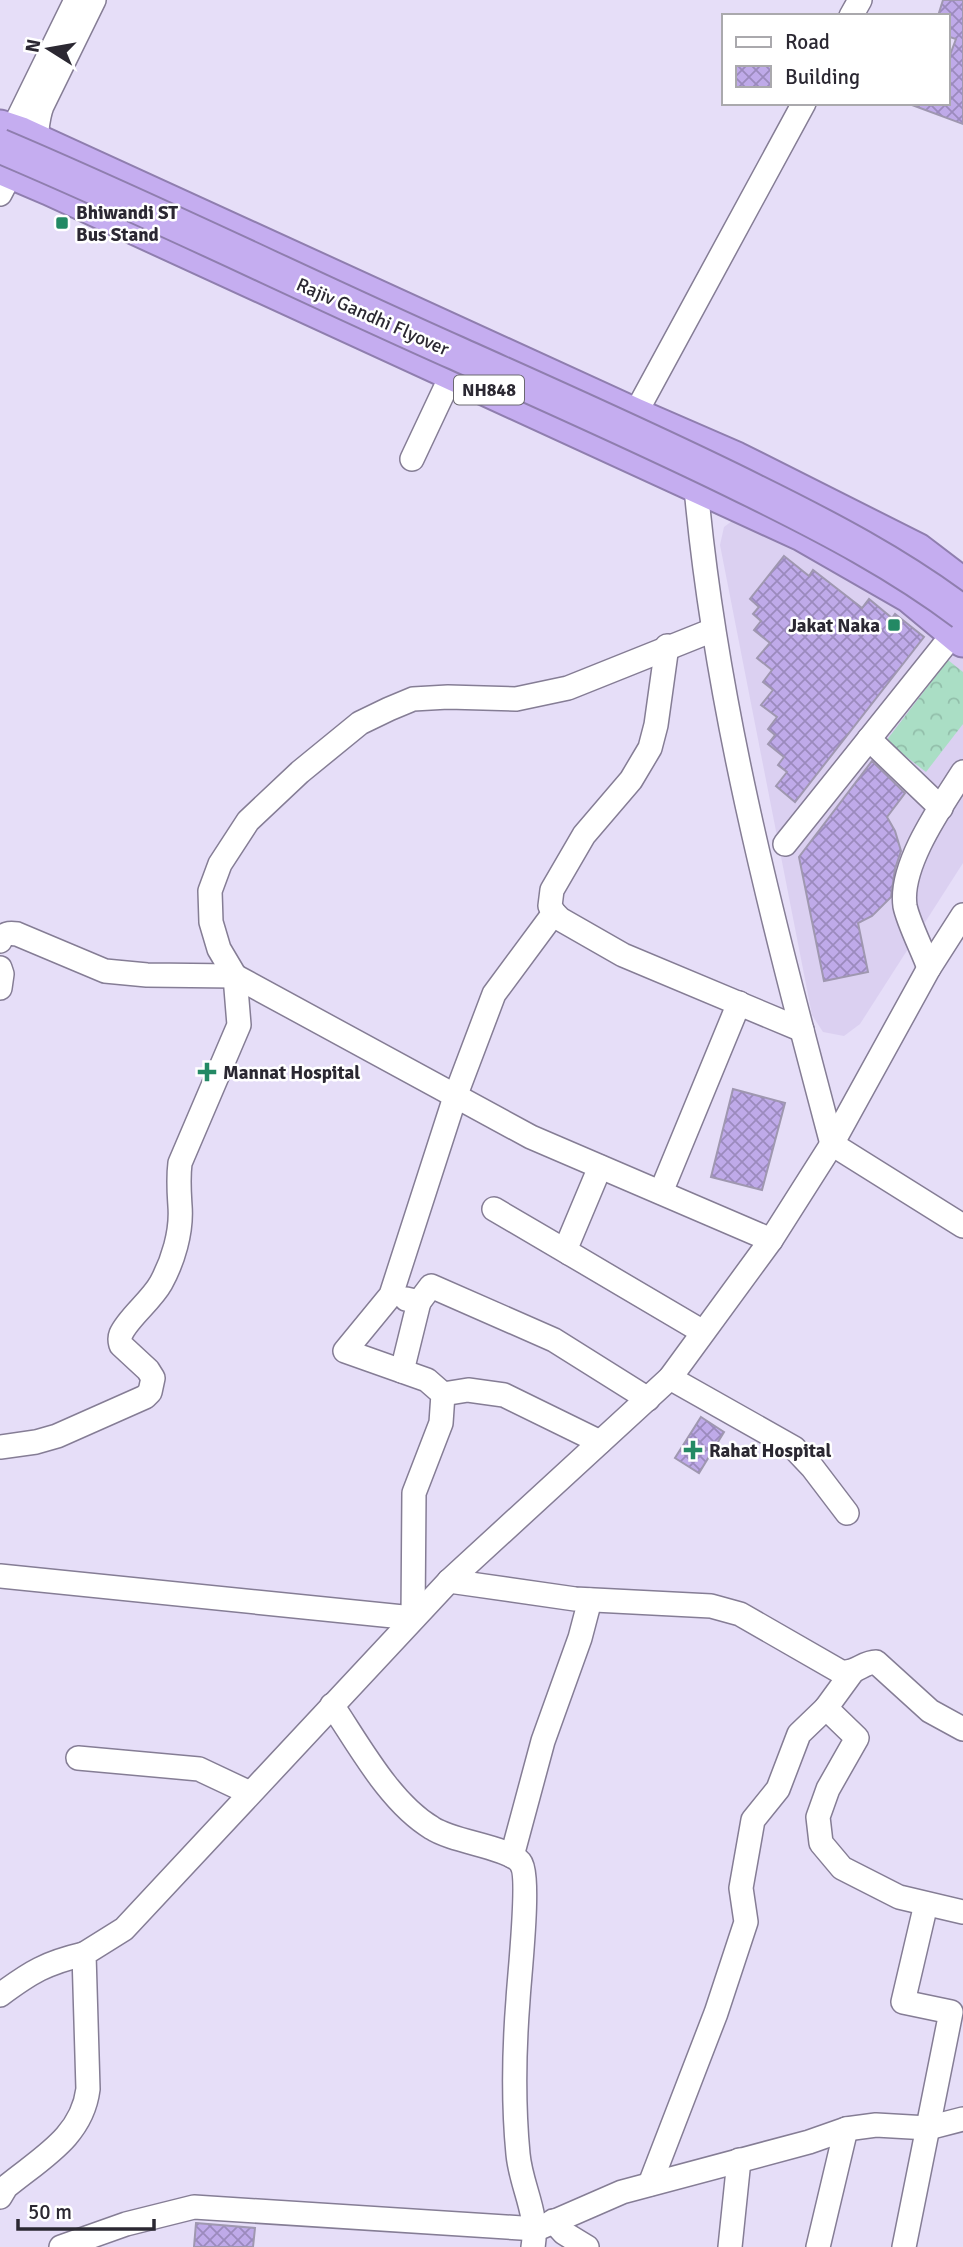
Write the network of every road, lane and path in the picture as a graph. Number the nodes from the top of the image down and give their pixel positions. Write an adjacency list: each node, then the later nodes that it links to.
1 (76, 0): 4 (street)
2 (94, 0): 4 (street)
3 (803, 105): 6 (street)
4 (9, 157): 5 (highway, NH848); 6 (highway, NH848); 12 (highway, Rajiv Gandhi Flyover, bridge)
5 (452, 374): 8 (highway, NH848); 9 (street)
6 (635, 415): 7 (highway, NH848); 8 (street)
7 (692, 440): 10 (street); 11 (highway, NH848)
8 (616, 449): 10 (highway, NH848)
9 (411, 458)
10 (696, 485): 12 (highway, NH848); 13 (street)
11 (963, 585)
12 (960, 629): 15 (street)
13 (713, 630): 14 (street); 27 (street)
14 (667, 646): 19 (street); 24 (street)
15 (869, 739): 17 (street); 18 (street)
16 (963, 772): 17 (street)
17 (941, 808): 23 (street)
18 (785, 844)
19 (554, 913): 26 (street); 28 (street)
20 (963, 915): 23 (street)
21 (0, 941): 24 (street)
22 (0, 968): 25 (street)
23 (929, 968): 29 (street)
24 (235, 976): 28 (street); 44 (street)
25 (0, 988)
26 (739, 1003): 27 (street); 31 (street)
27 (802, 1030): 29 (street)
28 (455, 1097): 30 (street); 36 (street)
29 (832, 1144): 33 (street); 34 (street)
30 (600, 1167): 31 (street); 35 (street)
31 (661, 1192): 34 (street)
32 (494, 1209): 35 (street)
33 (963, 1226)
34 (771, 1240): 38 (street)
35 (569, 1253): 38 (street)
36 (391, 1294): 37 (street); 39 (street)
37 (419, 1302): 39 (street); 42 (street)
38 (703, 1332): 40 (street)
39 (402, 1371): 41 (street)
40 (670, 1378): 42 (street); 45 (street)
41 (443, 1394): 43 (street); 49 (street)
42 (648, 1399): 43 (street)
43 (600, 1442): 47 (street)
44 (0, 1447)
45 (847, 1513)
46 (0, 1576): 49 (street)
47 (449, 1581): 48 (street); 49 (street)
48 (590, 1600): 50 (street); 56 (street)
49 (413, 1618): 51 (street)
50 (853, 1671): 52 (street); 53 (street)
51 (332, 1705): 55 (street); 56 (street)
52 (826, 1708): 57 (street); 65 (street)
53 (963, 1729)
54 (78, 1758): 55 (street)
55 (250, 1793): 59 (street)
56 (512, 1856): 67 (street)
57 (926, 1904): 58 (street); 62 (street)
58 (963, 1912)
59 (84, 1954): 60 (street); 66 (street)
60 (0, 1995)
61 (963, 2119): 62 (street)
62 (928, 2128): 63 (street); 72 (street)
63 (846, 2129): 64 (street); 71 (street)
64 (739, 2160): 65 (street); 70 (street)
65 (650, 2184): 67 (street)
66 (0, 2197)
67 (541, 2232): 68 (street); 69 (street)
68 (61, 2247)
69 (587, 2247)
70 (730, 2247)
71 (818, 2247)
72 (904, 2247)

